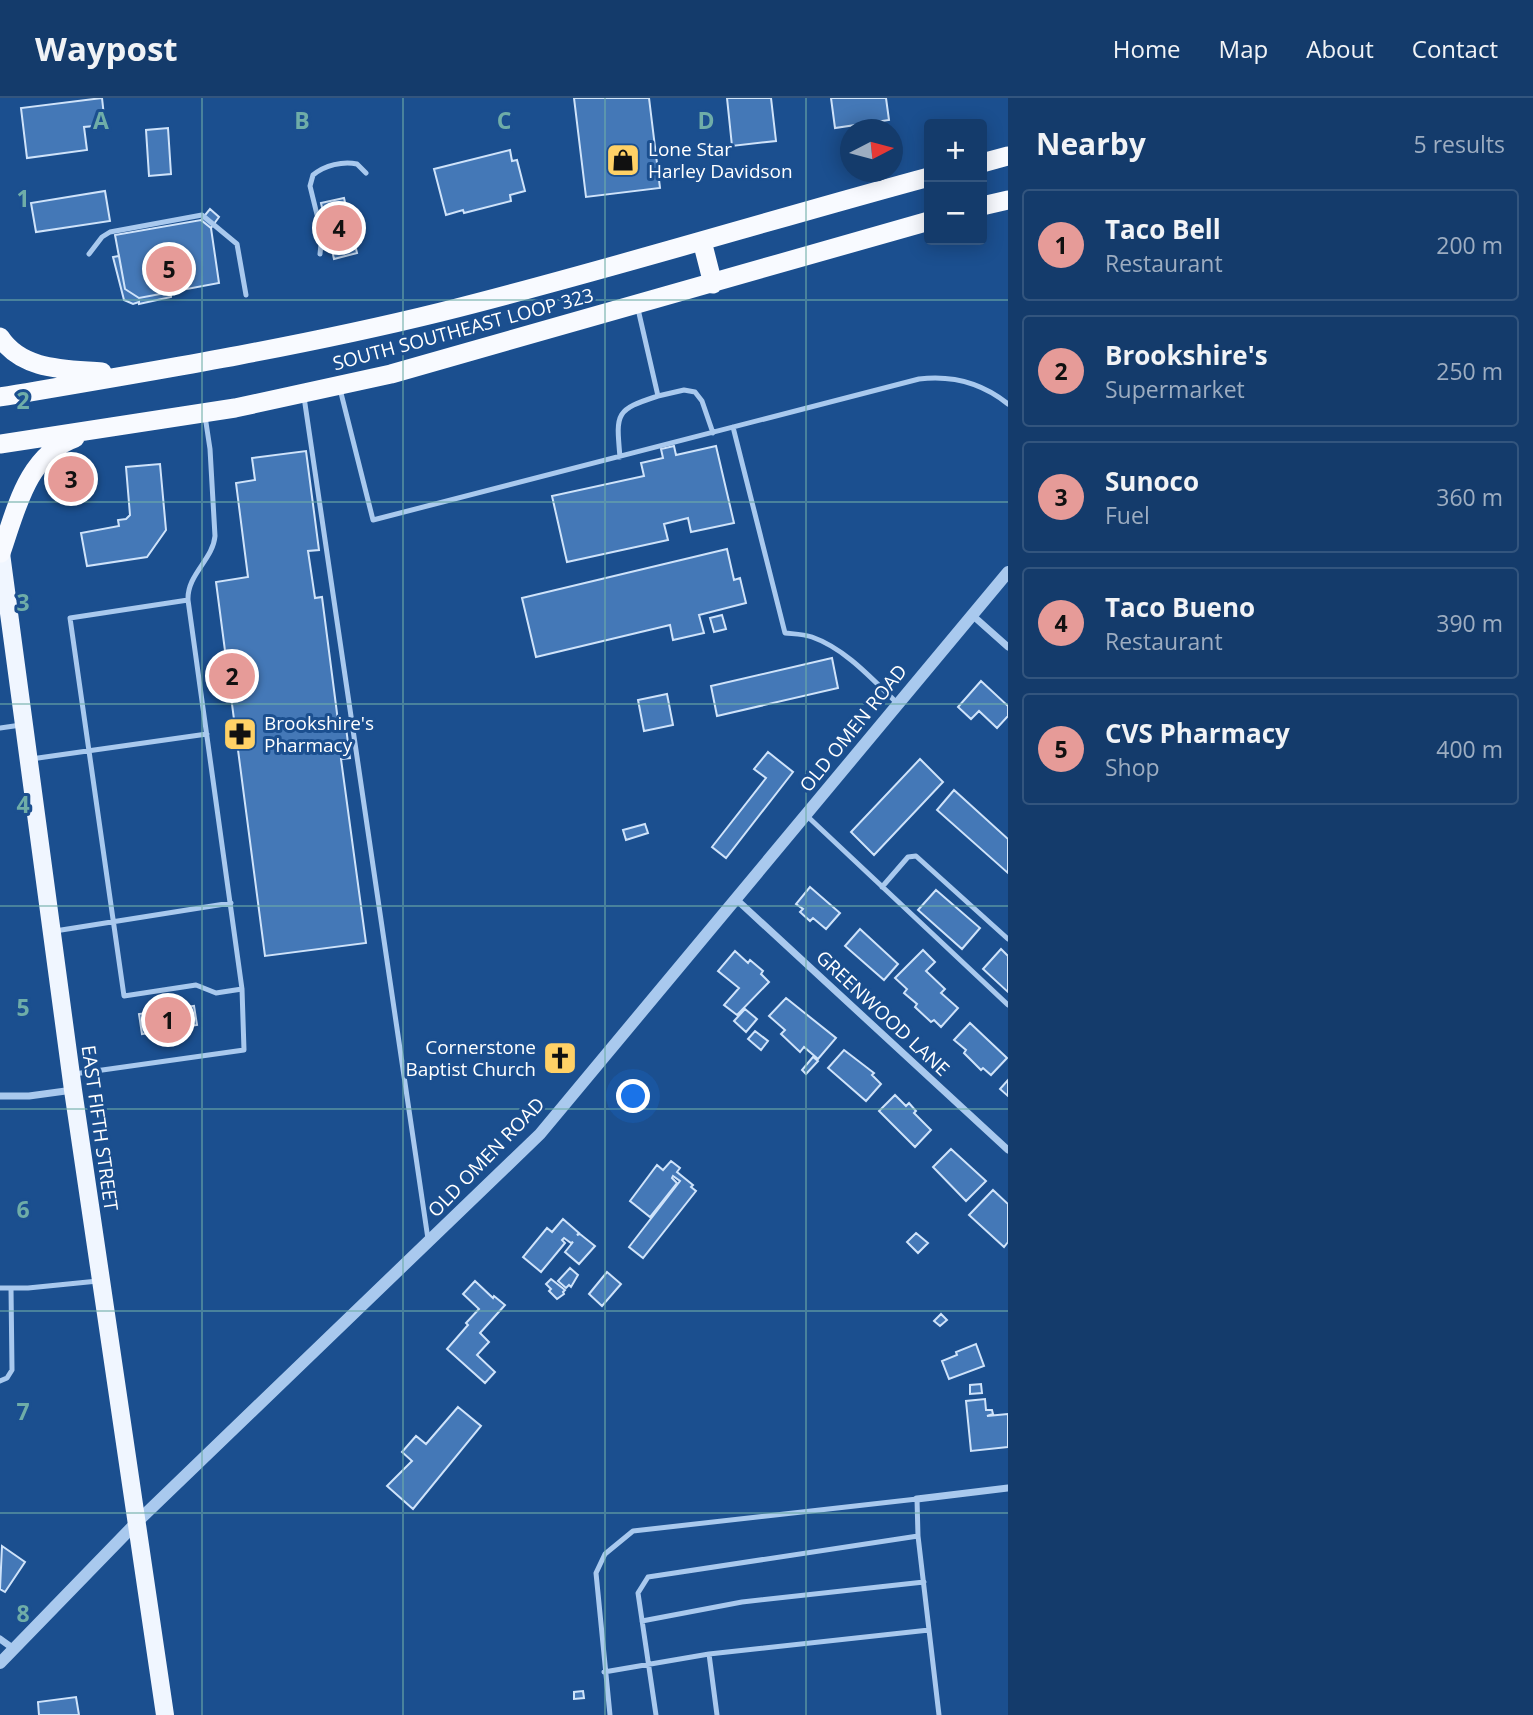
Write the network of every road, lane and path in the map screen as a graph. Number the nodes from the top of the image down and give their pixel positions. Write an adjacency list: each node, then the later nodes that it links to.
1 (1008, 156): 2 (highway)
2 (987, 162)
3 (366, 173): 10 (lane)
4 (924, 178): 8 (highway, SOUTH SOUTHEAST LOOP 323)
5 (1008, 200): 6 (highway)
6 (987, 205)
7 (924, 222): 11 (highway, SOUTH SOUTHEAST LOOP 323)
8 (702, 241): 11 (highway); 15 (highway, SOUTH SOUTHEAST LOOP 323)
9 (89, 254): 12 (lane)
10 (320, 254)
11 (713, 284): 13 (highway, SOUTH SOUTHEAST LOOP 323)
12 (246, 295)
13 (638, 305): 16 (highway, SOUTH SOUTHEAST LOOP 323); 18 (lane)
14 (0, 337): 15 (highway)
15 (134, 374): 19 (highway, SOUTH SOUTHEAST LOOP 323)
16 (339, 386): 17 (highway, SOUTH SOUTHEAST LOOP 323); 26 (lane)
17 (304, 394): 21 (highway, SOUTH SOUTHEAST LOOP 323); 51 (lane)
18 (657, 396): 24 (lane); 26 (lane)
19 (0, 397)
20 (1008, 404): 22 (lane)
21 (204, 413): 23 (highway, SOUTH SOUTHEAST LOOP 323); 29 (lane)
22 (733, 427): 24 (lane); 33 (lane)
23 (98, 430): 25 (highway, SOUTH SOUTHEAST LOOP 323); 27 (highway)
24 (713, 433): 26 (lane)
25 (0, 444)
26 (620, 457)
27 (1, 557): 32 (main road, EAST FIFTH STREET)
28 (1008, 572): 30 (street, OLD OMEN ROAD)
29 (188, 600): 36 (lane); 37 (lane)
30 (971, 614): 31 (street); 33 (street, OLD OMEN ROAD)
31 (1008, 647)
32 (7, 648): 34 (main road, EAST FIFTH STREET)
33 (898, 704): 39 (street, OLD OMEN ROAD)
34 (23, 725): 35 (lane); 38 (main road, EAST FIFTH STREET)
35 (0, 728)
36 (207, 734): 37 (lane); 42 (lane)
37 (88, 751): 38 (lane); 43 (lane)
38 (28, 759): 44 (main road, EAST FIFTH STREET)
39 (806, 815): 40 (lane); 41 (street, OLD OMEN ROAD)
40 (882, 887): 45 (lane); 47 (lane)
41 (737, 900): 50 (street, GREENWOOD LANE); 51 (street, OLD OMEN ROAD)
42 (231, 903): 43 (lane); 46 (lane)
43 (113, 922): 44 (lane); 46 (lane)
44 (51, 931): 48 (main road, EAST FIFTH STREET)
45 (1008, 939)
46 (242, 989): 48 (lane)
47 (1008, 1005)
48 (72, 1082): 49 (street); 52 (main road, EAST FIFTH STREET)
49 (0, 1096)
50 (1008, 1150)
51 (428, 1243): 58 (street, OLD OMEN ROAD)
52 (101, 1280): 54 (lane); 58 (main road, EAST FIFTH STREET)
53 (0, 1288): 54 (lane)
54 (11, 1288): 55 (lane)
55 (0, 1381)
56 (1008, 1488): 57 (street)
57 (917, 1499): 59 (lane); 68 (lane)
58 (137, 1522): 64 (street, OLD OMEN ROAD); 69 (main road, EAST FIFTH STREET)
59 (918, 1536): 60 (lane); 61 (lane)
60 (923, 1583): 61 (lane); 62 (lane)
61 (642, 1621): 67 (lane)
62 (929, 1630): 65 (lane); 73 (lane)
63 (0, 1639): 64 (street)
64 (14, 1649): 66 (street, OLD OMEN ROAD)
65 (709, 1654): 67 (lane); 72 (lane)
66 (0, 1663)
67 (649, 1664): 68 (lane); 71 (lane)
68 (604, 1672): 70 (lane)
69 (165, 1715)
70 (610, 1715)
71 (656, 1715)
72 (717, 1715)
73 (939, 1715)

